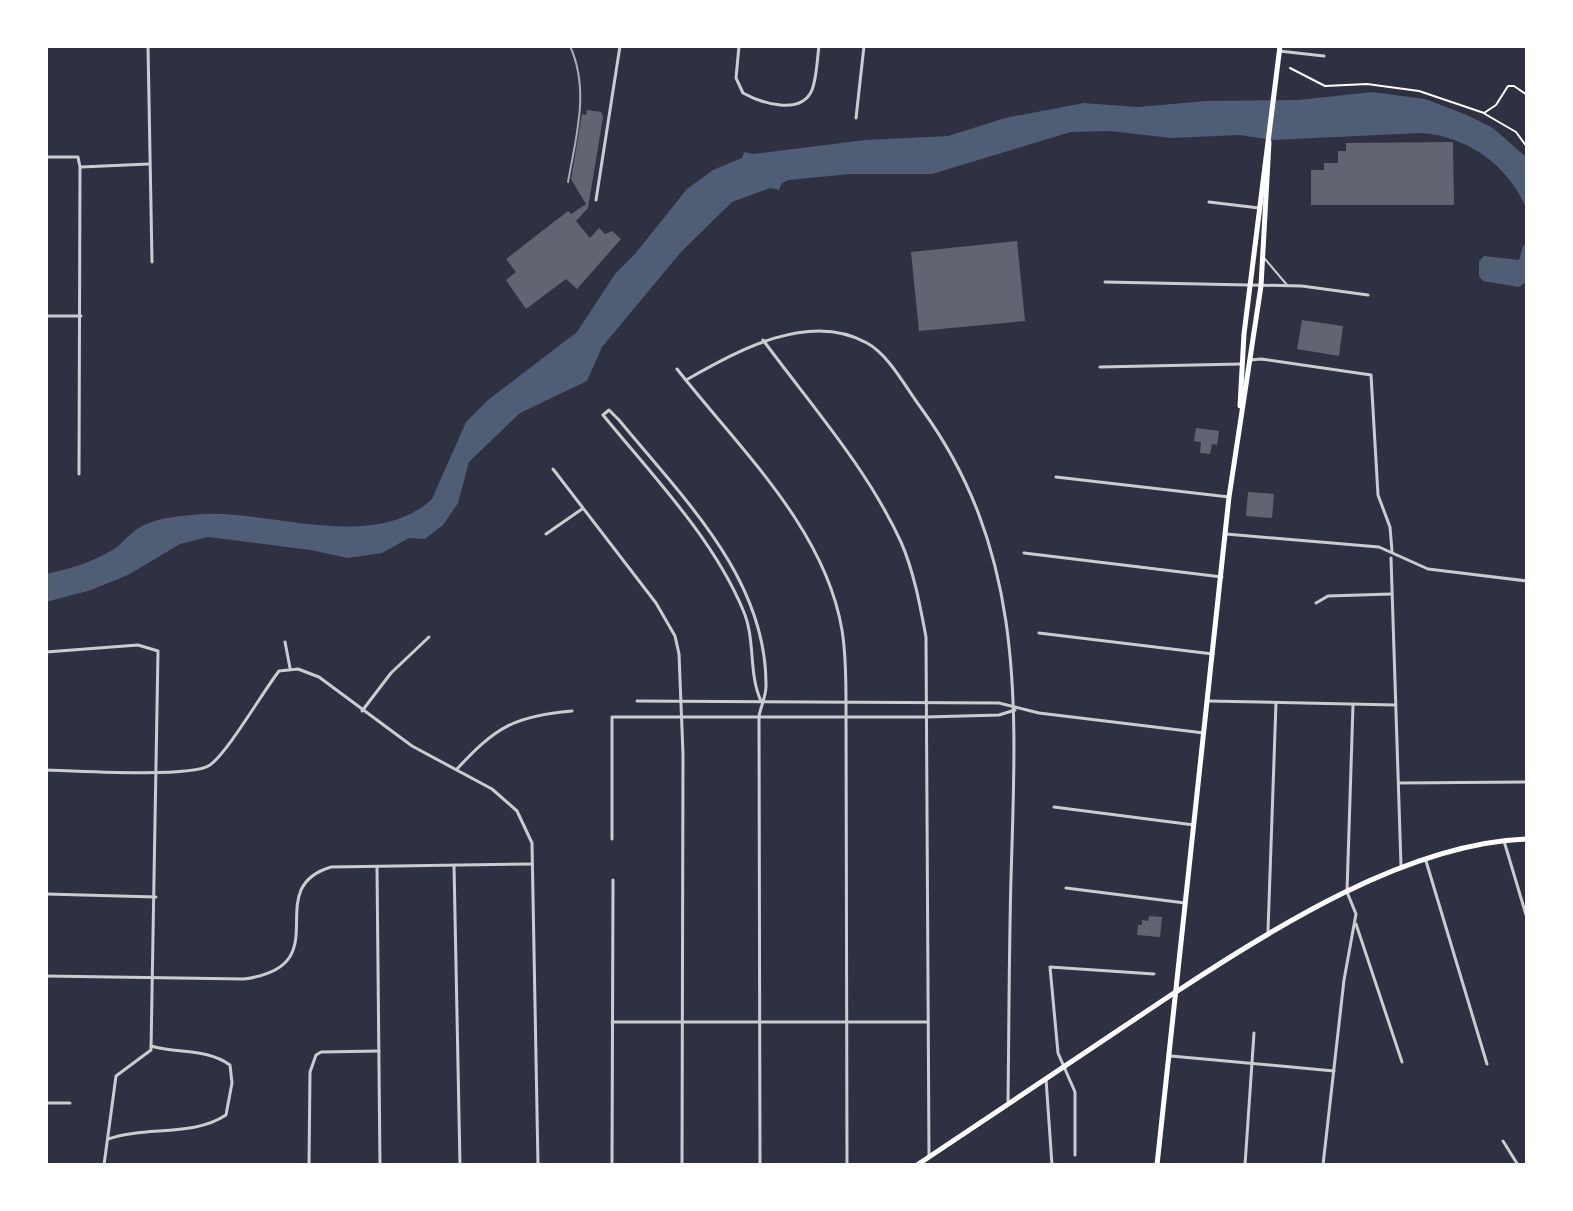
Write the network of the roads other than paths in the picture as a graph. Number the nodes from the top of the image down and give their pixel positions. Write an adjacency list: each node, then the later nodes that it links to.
1 (148, 46): 11 (street)
2 (620, 46): 13 (street)
3 (739, 46): 4 (street)
4 (819, 46)
5 (864, 46): 8 (street)
6 (1279, 49): 7 (street); 9 (main road)
7 (1324, 56)
8 (856, 118)
9 (1269, 141): 15 (main road); 16 (main road)
10 (46, 157): 12 (street)
11 (149, 164): 12 (street); 17 (street)
12 (80, 167): 24 (street)
13 (596, 200)
14 (1209, 202): 15 (street)
15 (1259, 208): 21 (main road)
16 (1262, 253): 19 (lane); 20 (main road)
17 (152, 262)
18 (1105, 282): 21 (street)
19 (1288, 285): 20 (street); 22 (street)
20 (1261, 286): 21 (street); 26 (main road)
21 (1249, 287): 27 (main road)
22 (1368, 295)
23 (46, 316): 24 (street)
24 (81, 316): 33 (street)
25 (763, 340): 30 (street); 60 (street); 65 (street)
26 (1251, 360): 31 (main road); 41 (street)
27 (1241, 364): 28 (street); 31 (main road)
28 (1100, 367)
29 (677, 369): 30 (street)
30 (686, 380): 61 (street)
31 (1240, 408): 35 (main road)
32 (553, 469): 36 (street)
33 (79, 474)
34 (1056, 477): 35 (street)
35 (1229, 497): 40 (main road)
36 (582, 509): 39 (street); 59 (street)
37 (695, 516): 38 (street); 38 (street); 46 (street)
38 (688, 522): 47 (street)
39 (546, 534)
40 (1226, 534): 41 (street); 44 (main road)
41 (1392, 551): 45 (street)
42 (1024, 553): 44 (street)
43 (1391, 558): 48 (street)
44 (1222, 577): 54 (main road)
45 (1527, 581)
46 (742, 582): 47 (street); 57 (street)
47 (732, 587): 57 (street)
48 (1391, 594): 49 (street); 64 (street)
49 (1316, 603)
50 (1039, 633): 54 (street)
51 (429, 637): 66 (street)
52 (285, 642): 55 (street)
53 (46, 652): 75 (street)
54 (1213, 654): 58 (main road)
55 (290, 668): 66 (street); 75 (street)
56 (637, 701): 59 (street)
57 (761, 701): 59 (street); 61 (street); 69 (street)
58 (1208, 701): 62 (street); 72 (main road)
59 (682, 702): 68 (street)
60 (926, 702): 61 (street); 65 (street); 71 (street)
61 (846, 703): 70 (street)
62 (1276, 703): 63 (street); 96 (street)
63 (1353, 705): 64 (street); 90 (street)
64 (1395, 705): 77 (street)
65 (1015, 710): 71 (street); 72 (street); 118 (street)
66 (362, 711): 73 (street)
67 (572, 711): 73 (street)
68 (682, 716): 69 (street); 80 (street); 105 (street)
69 (759, 716): 70 (street); 103 (street)
70 (846, 716): 71 (street); 101 (street)
71 (926, 717): 104 (street)
72 (1204, 733): 79 (main road)
73 (457, 769): 84 (street)
74 (46, 770): 75 (street)
75 (157, 771): 92 (street)
76 (1527, 782): 77 (street)
77 (1398, 783): 87 (street)
78 (1054, 807): 79 (street)
79 (1194, 825): 93 (main road)
80 (612, 839)
81 (1527, 839): 82 (main road)
82 (1504, 841): 83 (main road); 94 (street)
83 (1425, 861): 87 (main road); 112 (street)
84 (532, 864): 85 (street); 128 (street)
85 (454, 865): 86 (street); 127 (street)
86 (377, 867): 99 (street); 108 (street)
87 (1401, 869): 90 (main road)
88 (613, 880): 102 (street)
89 (1066, 888): 93 (street)
90 (1347, 892): 95 (street); 96 (main road)
91 (46, 894): 92 (street)
92 (156, 897): 99 (street)
93 (1185, 903): 100 (main road)
94 (1527, 918)
95 (1355, 920): 110 (street); 114 (street)
96 (1268, 933): 100 (main road)
97 (1154, 974): 113 (street)
98 (46, 976): 99 (street)
99 (154, 978): 107 (street)
100 (1175, 992): 109 (main road); 113 (main road)
101 (846, 1021): 103 (street); 104 (street); 132 (street)
102 (612, 1022): 105 (street); 129 (street)
103 (759, 1022): 105 (street); 131 (street)
104 (928, 1022): 122 (street)
105 (682, 1023): 130 (street)
106 (1254, 1033): 111 (street)
107 (151, 1046): 119 (street); 119 (street)
108 (379, 1051): 125 (street); 126 (street)
109 (1168, 1055): 111 (street); 134 (main road)
110 (1402, 1062)
111 (1251, 1064): 114 (street); 135 (street)
112 (1487, 1064)
113 (1064, 1065): 115 (main road); 121 (street)
114 (1334, 1071): 136 (street)
115 (1046, 1079): 118 (main road); 133 (street)
116 (46, 1103): 117 (street)
117 (70, 1103)
118 (1008, 1104): 122 (main road)
119 (108, 1139): 124 (street)
120 (1503, 1141): 137 (street)
121 (1075, 1155)
122 (929, 1157): 123 (main road)
123 (921, 1164)
124 (104, 1165)
125 (309, 1165)
126 (380, 1165)
127 (460, 1165)
128 (538, 1165)
129 (612, 1165)
130 (682, 1165)
131 (760, 1165)
132 (847, 1165)
133 (1052, 1165)
134 (1157, 1165)
135 (1245, 1165)
136 (1323, 1165)
137 (1518, 1165)

